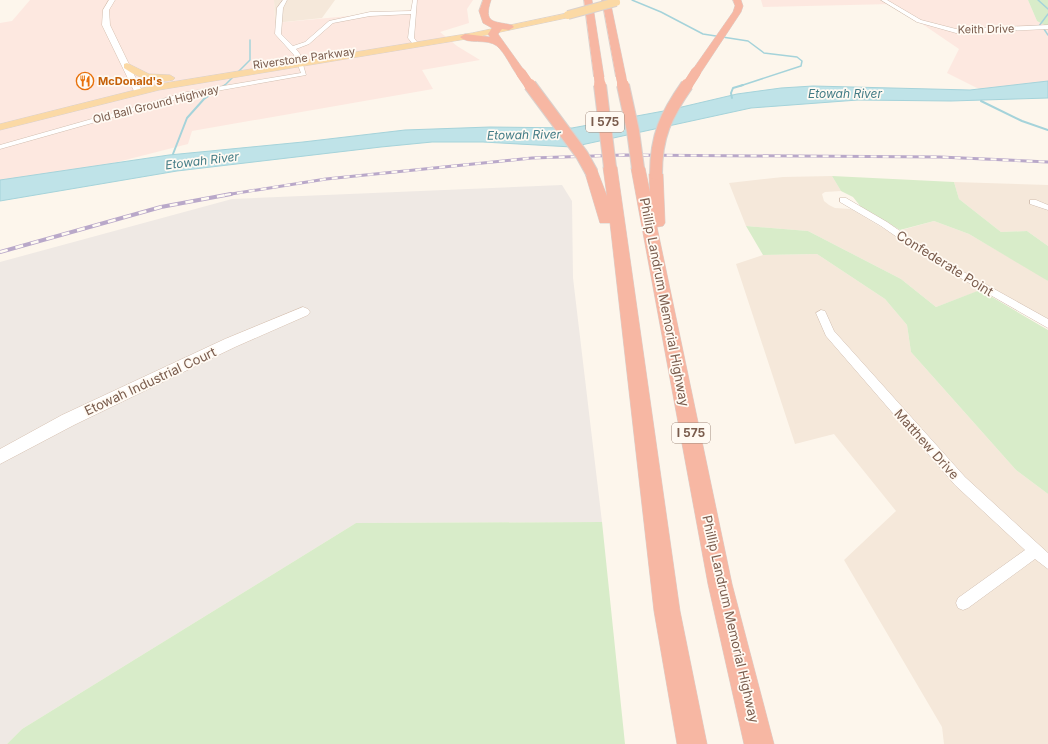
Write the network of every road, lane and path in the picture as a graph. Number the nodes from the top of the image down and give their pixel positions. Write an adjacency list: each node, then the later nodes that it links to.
1 (112, 0): 22 (main road)
2 (285, 0): 20 (street)
3 (415, 0): 11 (street)
4 (487, 0): 13 (highway)
5 (588, 0): 35 (highway, I 575, bridge)
6 (606, 0): 31 (highway, Phillip Landrum Memorial Highway / I 575, bridge)
7 (609, 0): 12 (main road, Riverstone Parkway)
8 (621, 0): 12 (main road, bridge)
9 (737, 0): 31 (highway, bridge)
10 (883, 0): 15 (street, Keith Drive)
11 (413, 12): 18 (street); 20 (street)
12 (566, 14): 14 (main road); 16 (main road, Riverstone Parkway)
13 (486, 21): 16 (highway); 17 (highway)
14 (513, 27): 16 (highway)
15 (1048, 28)
16 (497, 29): 17 (main road, Riverstone Parkway); 19 (highway)
17 (468, 35): 18 (main road, Riverstone Parkway); 19 (highway); 21 (main road, Riverstone Parkway)
18 (414, 42): 21 (main road, Riverstone Parkway)
19 (498, 43): 35 (highway, bridge)
20 (292, 49): 21 (street)
21 (299, 62): 23 (main road, Riverstone Parkway); 24 (main road, Riverstone Parkway); 27 (street, Old Ball Ground Highway)
22 (127, 66): 23 (main road); 24 (main road)
23 (180, 77): 24 (main road, Riverstone Parkway)
24 (137, 89): 25 (main road, Riverstone Parkway); 26 (main road, Riverstone Parkway)
25 (0, 120)
26 (0, 127)
27 (0, 146)
28 (843, 200): 34 (street, Confederate Point)
29 (1033, 202): 30 (street)
30 (1048, 208)
31 (661, 282): 41 (highway, Phillip Landrum Memorial Highway / I 575)
32 (303, 312): 36 (main road, Etowah Industrial Court)
33 (821, 313): 37 (street, Matthew Drive)
34 (1048, 324)
35 (644, 444): 40 (highway, I 575)
36 (0, 457)
37 (1034, 551): 38 (street, Matthew Drive); 39 (street)
38 (1048, 562)
39 (963, 602)
40 (692, 744)
41 (759, 744)

